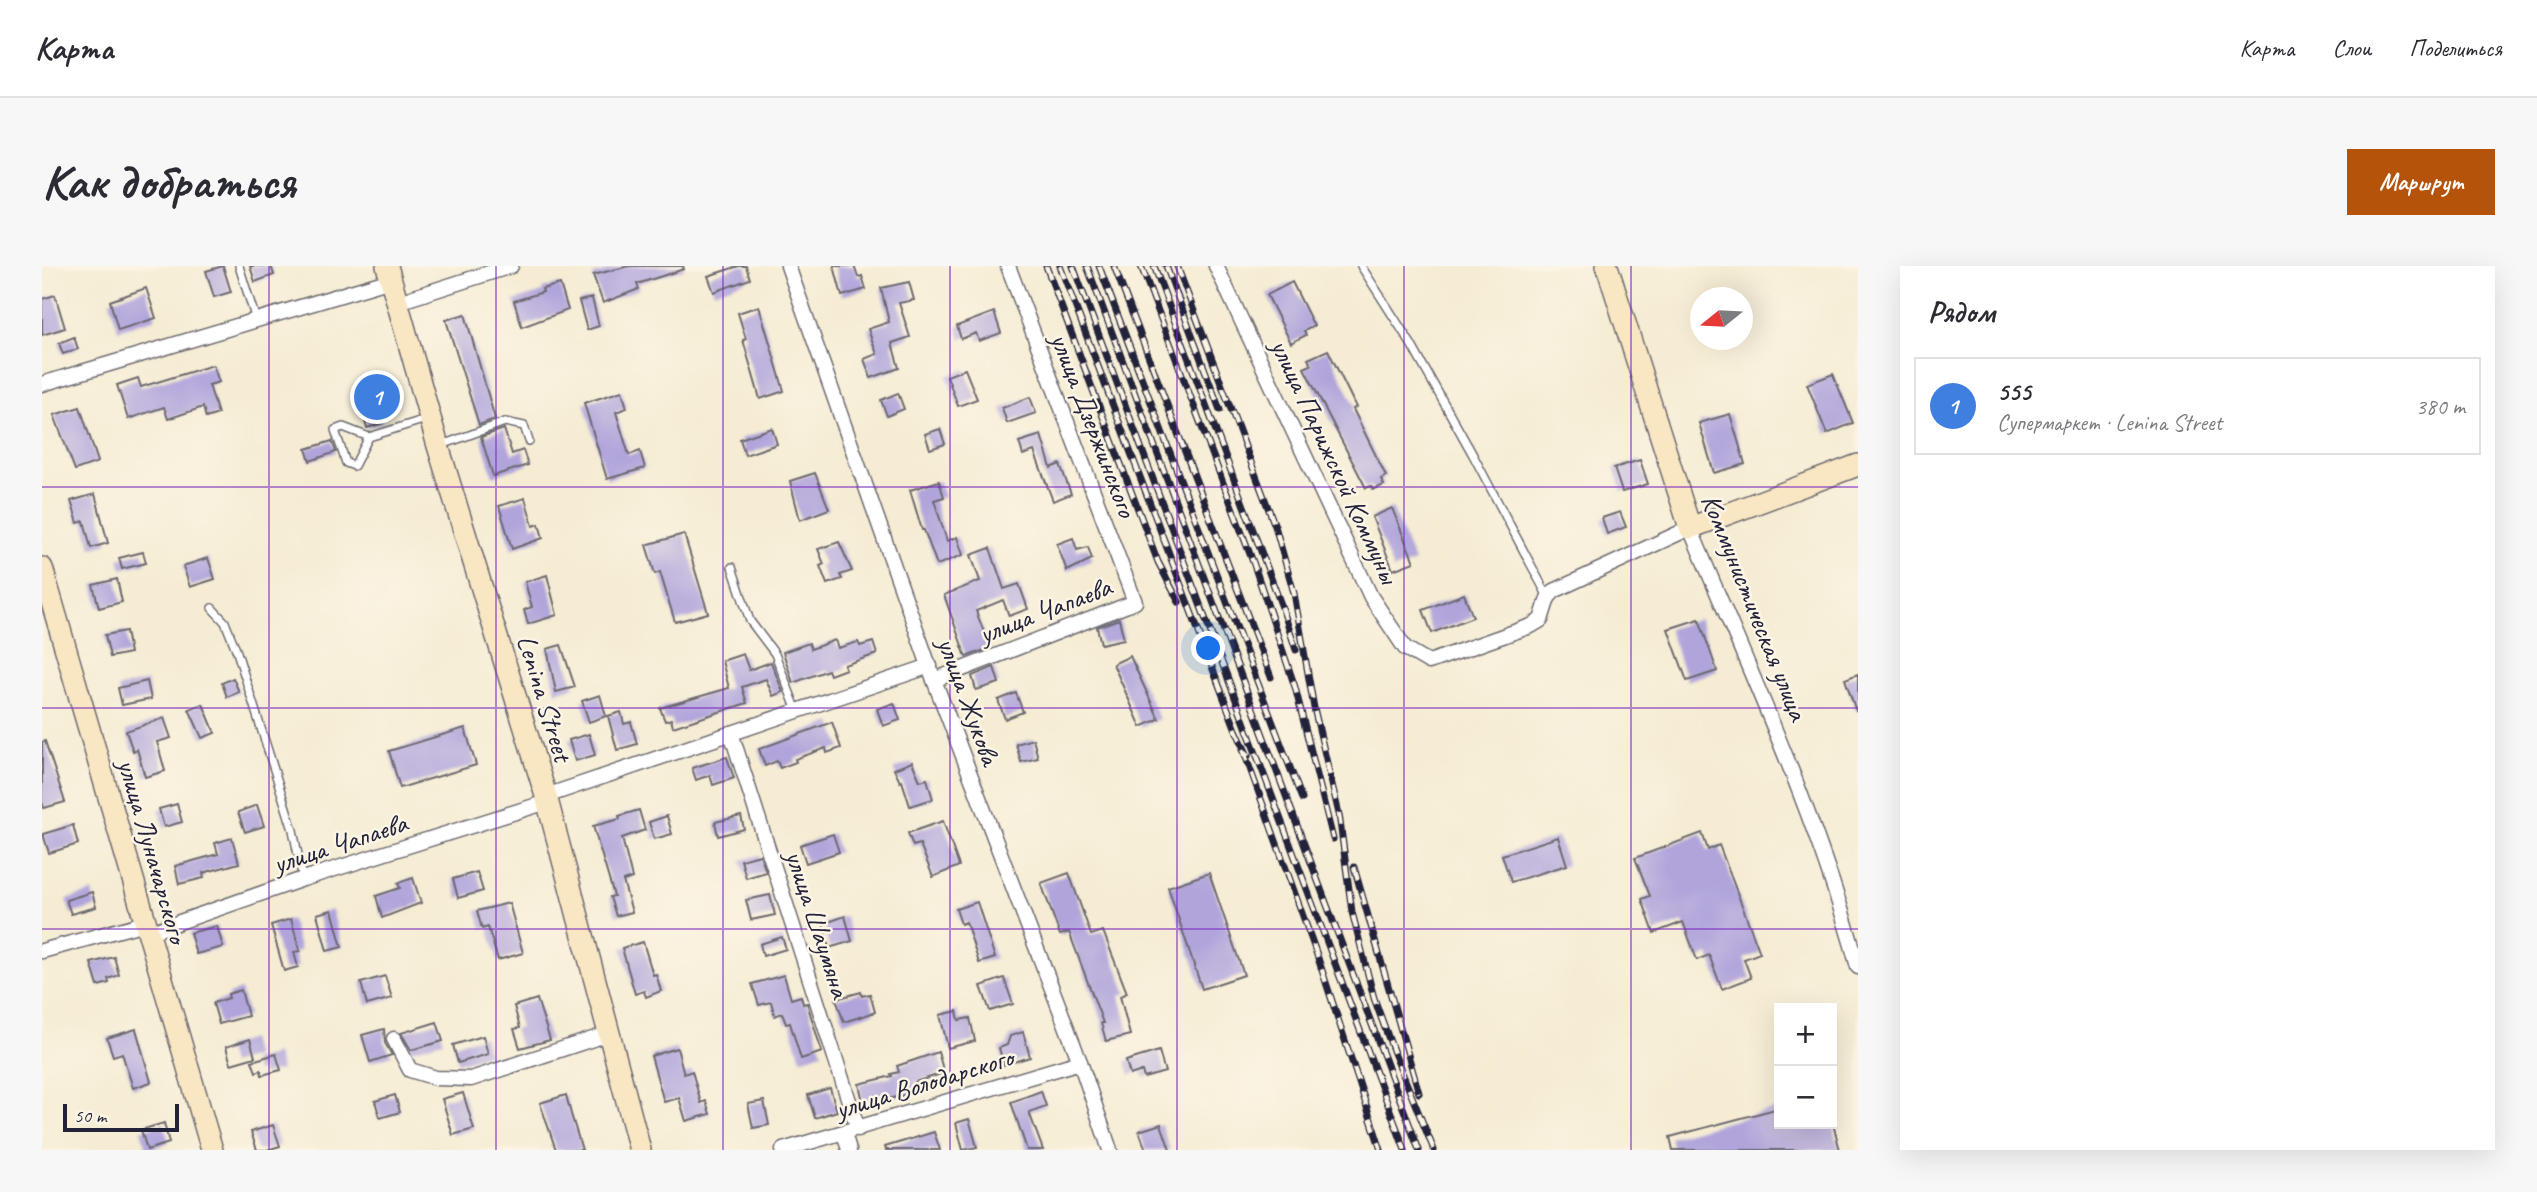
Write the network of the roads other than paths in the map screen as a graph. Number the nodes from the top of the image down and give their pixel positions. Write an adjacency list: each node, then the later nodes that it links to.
1 (240, 266): 10 (lane)
2 (511, 266): 9 (street)
3 (788, 266): 23 (street, улица Жукова)
4 (1008, 266): 21 (street, улица Дзержинского)
5 (1216, 266): 20 (street, улица Парижской Коммуны)
6 (1361, 266): 20 (lane)
7 (1606, 266): 17 (main road, Коммунистическая улица)
8 (389, 273): 9 (main road, Lenina Street); 10 (street)
9 (398, 302): 12 (main road, Lenina Street)
10 (256, 320): 11 (street)
11 (42, 384)
12 (430, 418): 13 (lane); 15 (main road, Lenina Street)
13 (369, 437): 13 (lane)
14 (529, 440): 15 (lane)
15 (438, 446): 26 (main road, Lenina Street)
16 (1858, 465): 17 (main road)
17 (1690, 528): 20 (street); 30 (street, Коммунистическая улица)
18 (732, 567): 24 (lane)
19 (42, 568): 28 (main road, улица Луначарского)
20 (1548, 598)
21 (1135, 602): 23 (street, улица Чапаева)
22 (212, 608): 27 (lane)
23 (932, 673): 24 (street, улица Чапаева); 33 (street, улица Жукова)
24 (797, 711): 25 (street, улица Чапаева)
25 (731, 733): 26 (street, улица Чапаева); 34 (street, улица Шаумяна)
26 (547, 799): 27 (street, улица Чапаева); 31 (main road, Lenina Street)
27 (303, 880): 28 (street, улица Чапаева)
28 (146, 928): 29 (street, улица Чапаева); 35 (main road, улица Луначарского)
29 (42, 951)
30 (1858, 967)
31 (608, 1034): 32 (street); 36 (main road, Lenina Street)
32 (394, 1039)
33 (1080, 1062): 34 (street, улица Володарского); 39 (street, улица Жукова)
34 (851, 1131): 37 (street, улица Володарского); 38 (street, улица Шаумяна)
35 (212, 1150)
36 (640, 1150)
37 (783, 1150)
38 (849, 1150)
39 (1110, 1150)

